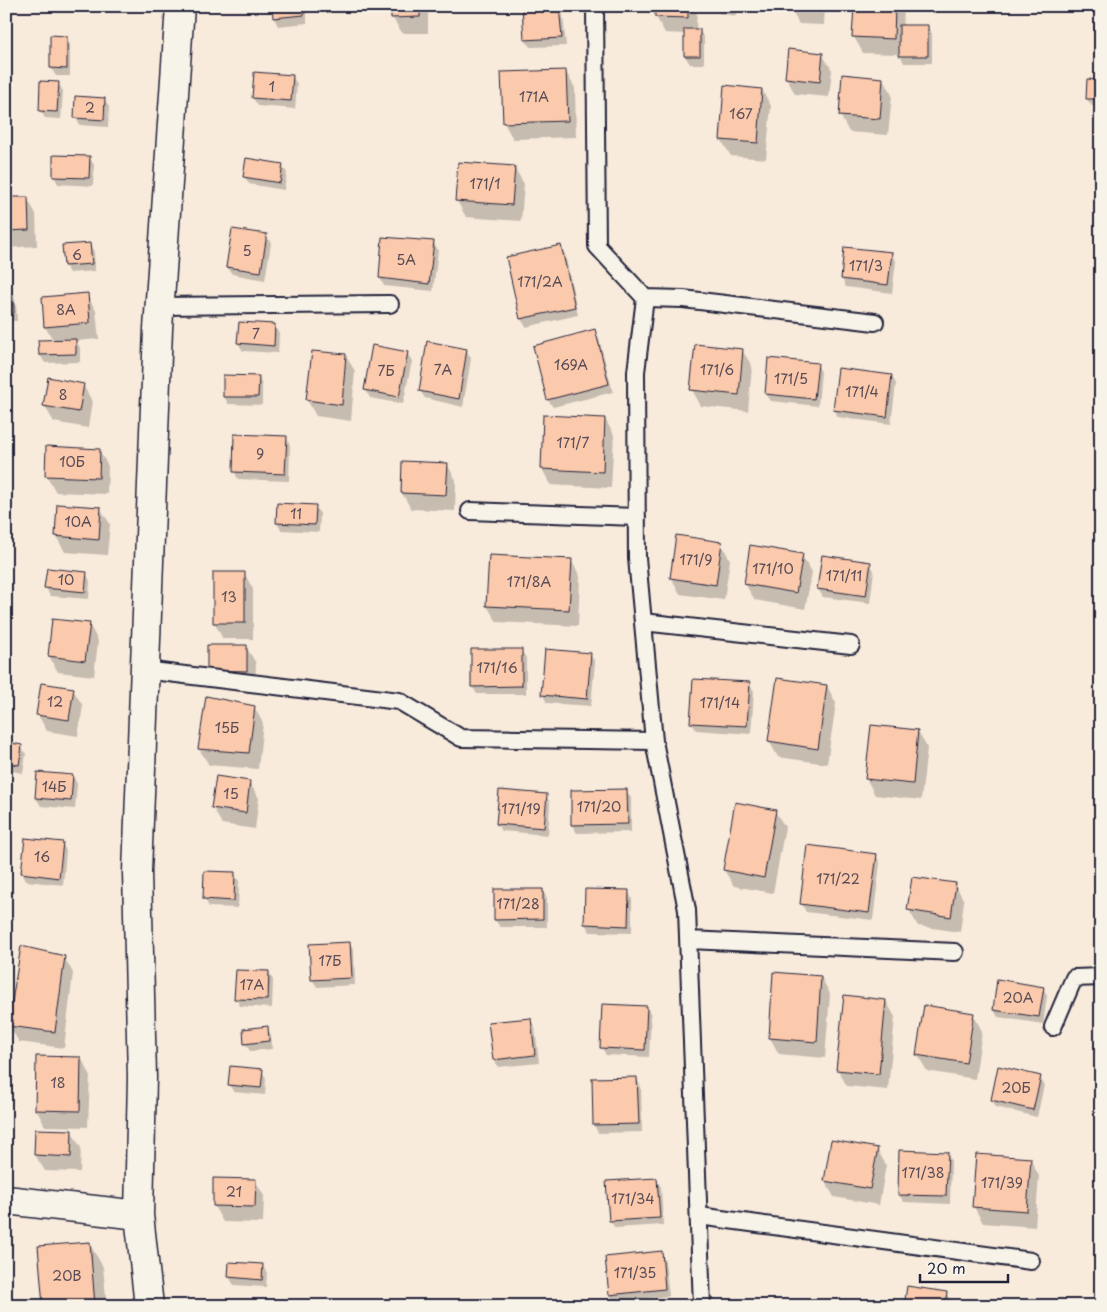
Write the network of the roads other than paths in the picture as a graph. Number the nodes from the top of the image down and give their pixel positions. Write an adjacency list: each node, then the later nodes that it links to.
1 (180, 6): 5 (street)
2 (595, 6): 3 (lane)
3 (645, 298): 6 (lane); 8 (lane)
4 (390, 304): 5 (lane)
5 (159, 306): 11 (street)
6 (876, 322)
7 (470, 511): 8 (lane)
8 (637, 517): 9 (lane)
9 (643, 622): 10 (lane); 12 (lane)
10 (851, 645)
11 (144, 670): 12 (lane); 18 (street)
12 (654, 741): 13 (lane)
13 (688, 940): 14 (lane); 19 (lane)
14 (955, 952)
15 (1101, 977): 16 (lane)
16 (1052, 1027)
17 (6, 1200): 18 (street)
18 (139, 1215): 21 (street)
19 (699, 1216): 20 (lane); 22 (lane)
20 (1031, 1260)
21 (149, 1306)
22 (702, 1306)

